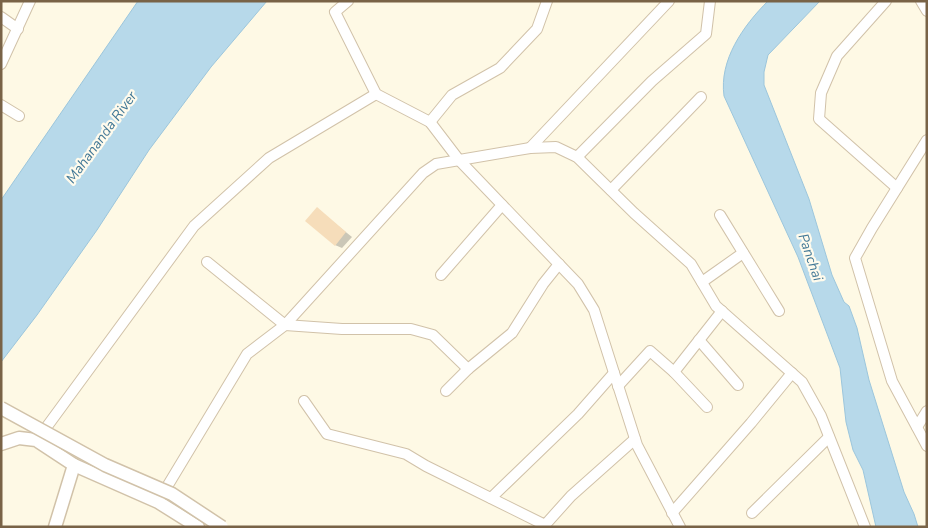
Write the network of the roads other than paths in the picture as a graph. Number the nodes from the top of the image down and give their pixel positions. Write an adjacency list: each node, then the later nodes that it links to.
1 (30, 1): 10 (street)
2 (348, 1): 12 (street)
3 (547, 1): 16 (street)
4 (669, 1): 18 (street)
5 (710, 1): 19 (street)
6 (886, 1): 21 (street)
7 (921, 1): 8 (street)
8 (927, 11)
9 (1, 17): 10 (street)
10 (18, 29): 11 (street)
11 (1, 64)
12 (376, 94): 16 (street); 48 (street)
13 (700, 97): 22 (street)
14 (1, 105): 15 (street)
15 (19, 116)
16 (430, 122): 20 (street)
17 (927, 140): 21 (street)
18 (530, 148): 19 (street); 20 (street)
19 (577, 157): 22 (street)
20 (459, 160): 23 (street); 32 (street)
21 (897, 188): 45 (street)
22 (611, 190): 29 (street)
23 (502, 205): 27 (street); 28 (street)
24 (720, 215): 25 (street)
25 (743, 253): 29 (street); 31 (street)
26 (207, 262): 32 (street)
27 (559, 264): 34 (street); 36 (street)
28 (441, 275)
29 (702, 282): 30 (street)
30 (722, 311): 33 (street); 37 (street)
31 (779, 311)
32 (285, 325): 34 (street); 53 (street)
33 (699, 340): 35 (street); 38 (street)
34 (468, 370): 40 (street)
35 (674, 372): 39 (street); 42 (street)
36 (614, 373): 39 (street); 52 (street)
37 (792, 373): 46 (street); 54 (street)
38 (738, 385)
39 (618, 386): 47 (street)
40 (446, 391)
41 (304, 401): 52 (street)
42 (707, 407)
43 (1, 408): 58 (street, bridge)
44 (927, 412): 45 (street)
45 (917, 427): 50 (street)
46 (829, 437): 55 (street); 60 (street)
47 (635, 439): 52 (street); 54 (street)
48 (36, 440): 49 (street); 51 (street)
49 (1, 444)
50 (927, 446)
51 (74, 465): 53 (street); 56 (street)
52 (491, 498)
53 (158, 502): 57 (street)
54 (672, 513): 59 (street)
55 (752, 513)
56 (55, 527)
57 (198, 527)
58 (222, 527)
59 (680, 527)
60 (865, 527)

